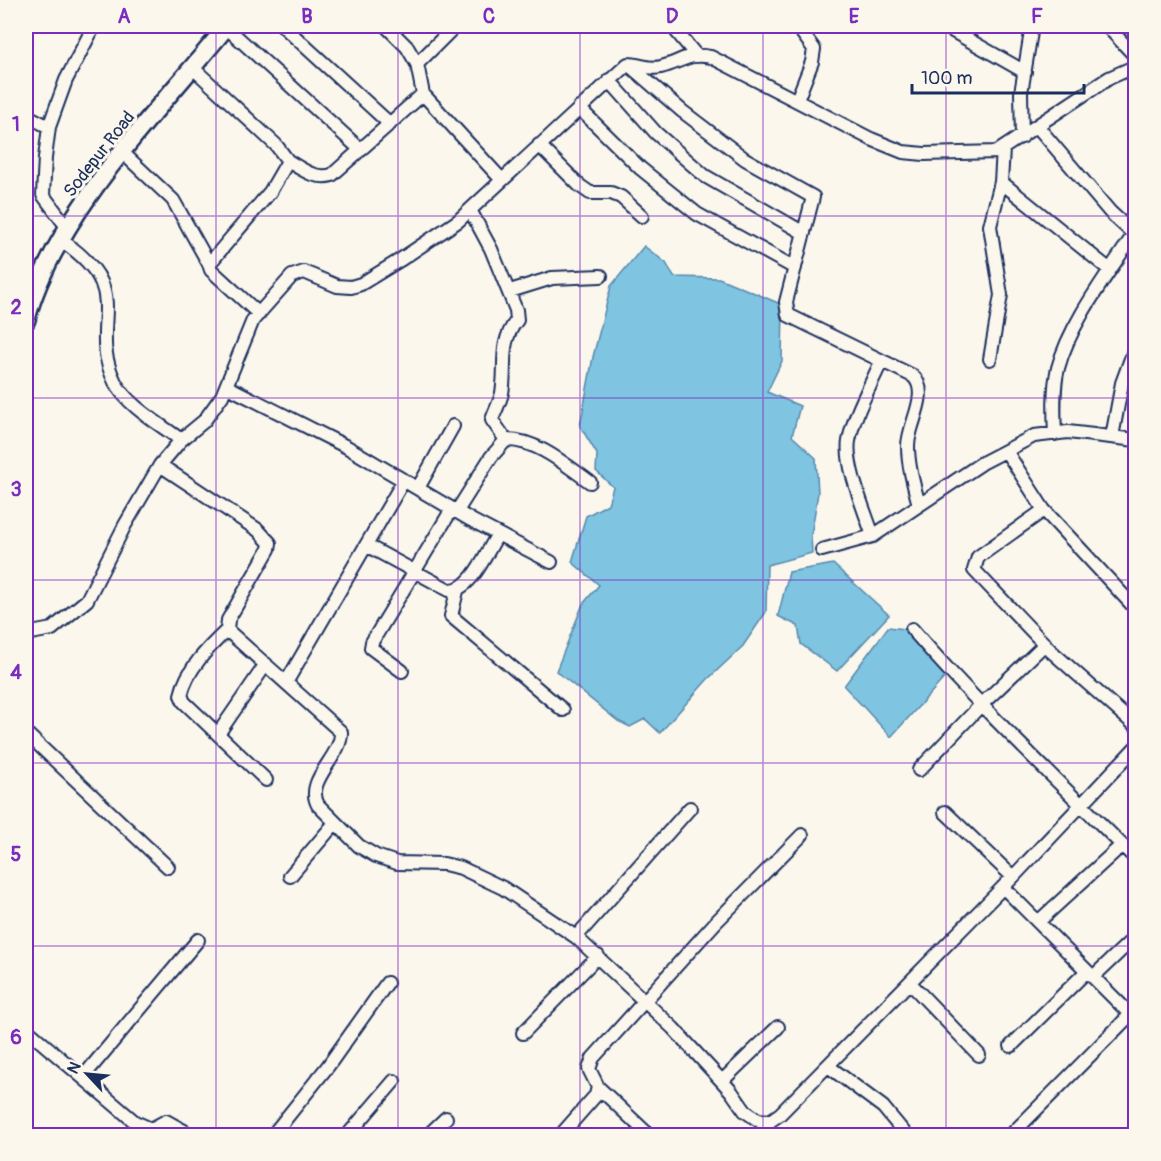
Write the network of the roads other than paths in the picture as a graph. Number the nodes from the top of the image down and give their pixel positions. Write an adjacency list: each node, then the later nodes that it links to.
1 (94, 26): 25 (street)
2 (226, 26): 16 (main road, Sodepur Road); 29 (street)
3 (283, 26): 23 (street)
4 (387, 26): 13 (street)
5 (455, 26): 13 (street)
6 (672, 26): 11 (street)
7 (797, 26): 20 (street)
8 (944, 26): 17 (street)
9 (1032, 26): 17 (street)
10 (1107, 26): 12 (street)
11 (695, 54): 14 (street); 20 (street)
12 (1136, 57)
13 (417, 64): 19 (street)
14 (628, 64): 18 (street); 37 (street)
15 (1136, 66): 24 (street)
16 (193, 68): 30 (main road, Sodepur Road); 31 (street)
17 (1025, 72): 26 (street)
18 (609, 80): 21 (street); 37 (street)
19 (426, 98): 23 (street); 32 (street)
20 (797, 100): 28 (street)
21 (579, 108): 27 (street); 40 (street)
22 (26, 115): 25 (street)
23 (390, 124): 29 (street)
24 (1037, 126): 26 (street); 38 (street)
25 (49, 127): 36 (street)
26 (1022, 137): 28 (street)
27 (539, 145): 32 (street); 35 (street)
28 (1003, 149): 33 (street)
29 (361, 150): 31 (street)
30 (123, 153): 36 (main road, Sodepur Road); 39 (street)
31 (288, 161): 39 (street)
32 (502, 180): 34 (street)
33 (1001, 182): 41 (street); 47 (street)
34 (470, 210): 43 (street); 45 (street)
35 (642, 216)
36 (64, 233): 44 (main road, Sodepur Road); 53 (street)
37 (804, 233): 40 (street)
38 (1135, 235): 41 (street)
39 (209, 264): 45 (street)
40 (795, 268): 48 (street)
41 (1110, 270): 51 (street)
42 (601, 276): 43 (street)
43 (510, 291): 54 (street)
44 (27, 309)
45 (259, 314): 49 (street)
46 (1136, 345): 52 (street)
47 (990, 359)
48 (881, 362): 61 (street); 65 (street)
49 (226, 386): 53 (street); 58 (street)
50 (453, 426): 60 (street)
51 (1055, 434): 52 (street); 56 (street)
52 (1112, 437): 55 (street)
53 (181, 440): 57 (street)
54 (506, 440): 59 (street); 62 (street)
55 (1136, 440)
56 (1006, 451): 61 (street); 63 (street)
57 (160, 465): 73 (street); 74 (street)
58 (404, 480): 60 (street); 66 (street)
59 (590, 482)
60 (418, 488): 62 (street)
61 (919, 506): 65 (street)
62 (455, 510): 64 (street); 69 (street)
63 (1044, 510): 71 (street); 75 (street)
64 (498, 534): 68 (street); 70 (street)
65 (873, 536): 67 (street)
66 (366, 545): 69 (street); 78 (street)
67 (822, 550)
68 (551, 562)
69 (413, 570): 70 (street); 77 (street)
70 (457, 591): 80 (street)
71 (1136, 609)
72 (912, 629): 79 (street)
73 (227, 630): 76 (street); 83 (street)
74 (26, 634)
75 (1045, 644): 79 (street); 81 (street)
76 (266, 664): 78 (street); 83 (street)
77 (402, 671)
78 (286, 681): 90 (street)
79 (980, 706): 85 (street); 87 (street)
80 (563, 710)
81 (1136, 726)
82 (26, 733): 94 (street)
83 (218, 734): 86 (street)
84 (1136, 747): 87 (street)
85 (919, 770)
86 (266, 780)
87 (1082, 804): 92 (street); 96 (street)
88 (690, 808): 100 (street)
89 (945, 812): 96 (street)
90 (336, 823): 95 (street); 100 (street)
91 (802, 836): 106 (street)
92 (1122, 845): 93 (street); 98 (street)
93 (1136, 859)
94 (168, 867)
95 (290, 876)
96 (1013, 877): 97 (street)
97 (1004, 887): 98 (street); 105 (street)
98 (1038, 922): 103 (street)
99 (1136, 936): 103 (street)
100 (576, 937): 102 (street)
101 (198, 940): 114 (street)
102 (598, 956): 106 (street); 110 (street)
103 (1090, 974): 107 (street); 111 (street)
104 (387, 983): 122 (street)
105 (910, 983): 112 (street); 113 (street)
106 (646, 1002): 116 (street); 117 (street)
107 (1133, 1012): 129 (street)
108 (778, 1027): 116 (street)
109 (26, 1029): 114 (street)
110 (523, 1033)
111 (1011, 1046)
112 (979, 1055)
113 (828, 1066): 119 (street); 128 (street)
114 (83, 1077): 121 (street)
115 (394, 1081): 123 (street)
116 (722, 1081): 119 (street)
117 (598, 1087): 125 (street); 126 (street)
118 (446, 1118): 124 (street)
119 (770, 1122): 127 (street)
120 (1136, 1130): 130 (street)
121 (193, 1136)
122 (272, 1136)
123 (347, 1136)
124 (427, 1136)
125 (560, 1136)
126 (650, 1136)
127 (757, 1136)
128 (908, 1136)
129 (1010, 1136)
130 (1131, 1136)

